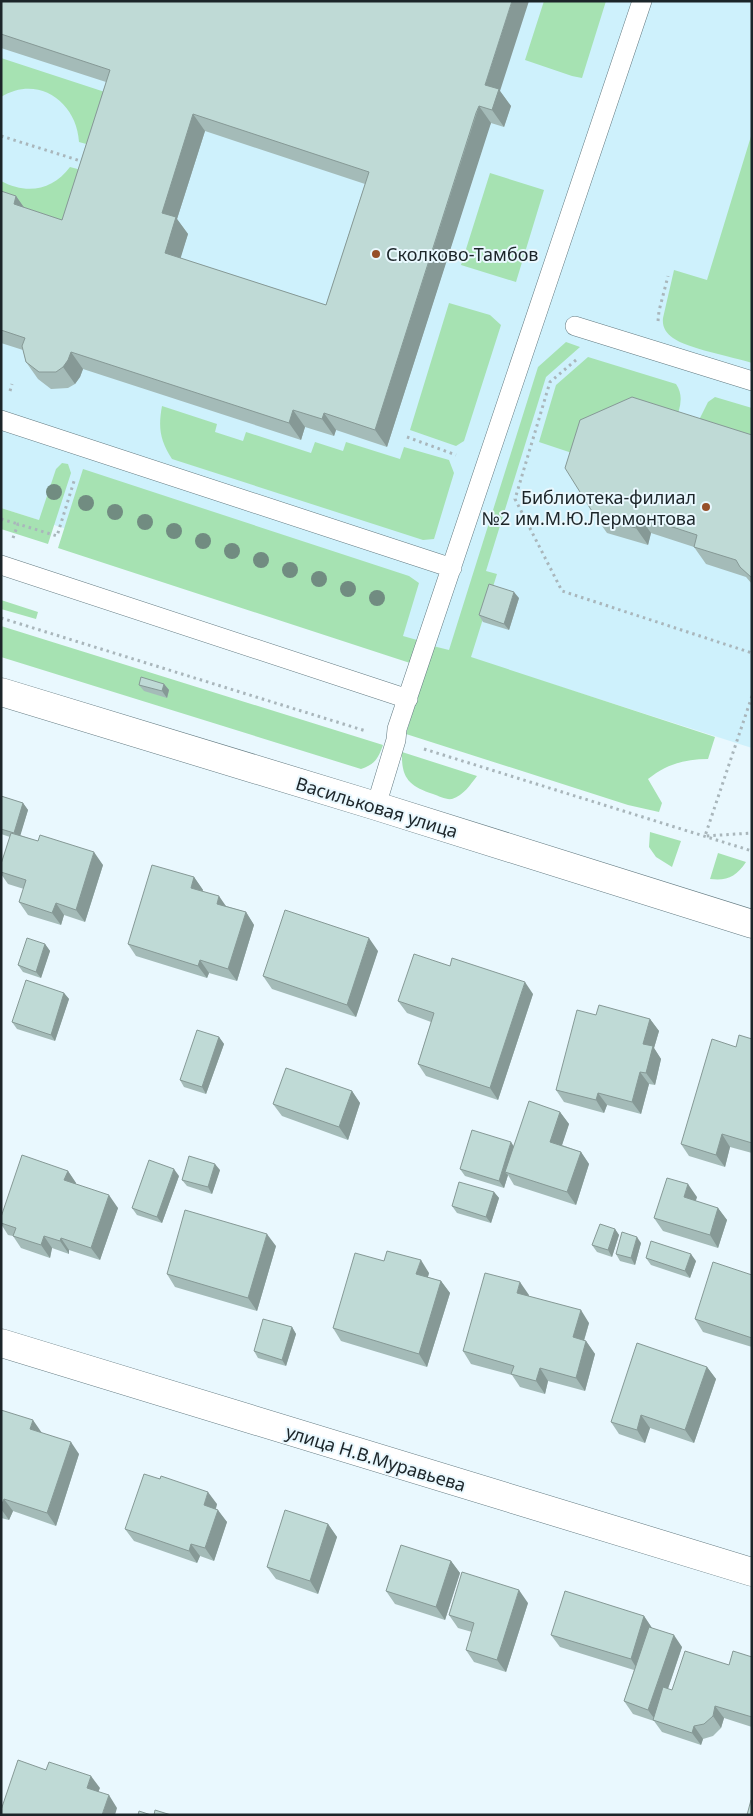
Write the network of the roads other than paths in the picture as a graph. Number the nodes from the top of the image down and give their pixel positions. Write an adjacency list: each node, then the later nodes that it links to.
1 (642, 1): 6 (lane)
2 (575, 326): 3 (lane)
3 (752, 382)
4 (1, 420): 6 (lane)
5 (3, 565): 8 (lane)
6 (452, 568): 8 (lane)
7 (1, 692): 9 (street, Васильковая улица)
8 (408, 699): 9 (lane)
9 (376, 806): 10 (street, Васильковая улица)
10 (752, 924)
11 (1, 1343): 12 (street, улица Н.В.Муравьева)
12 (752, 1572)

